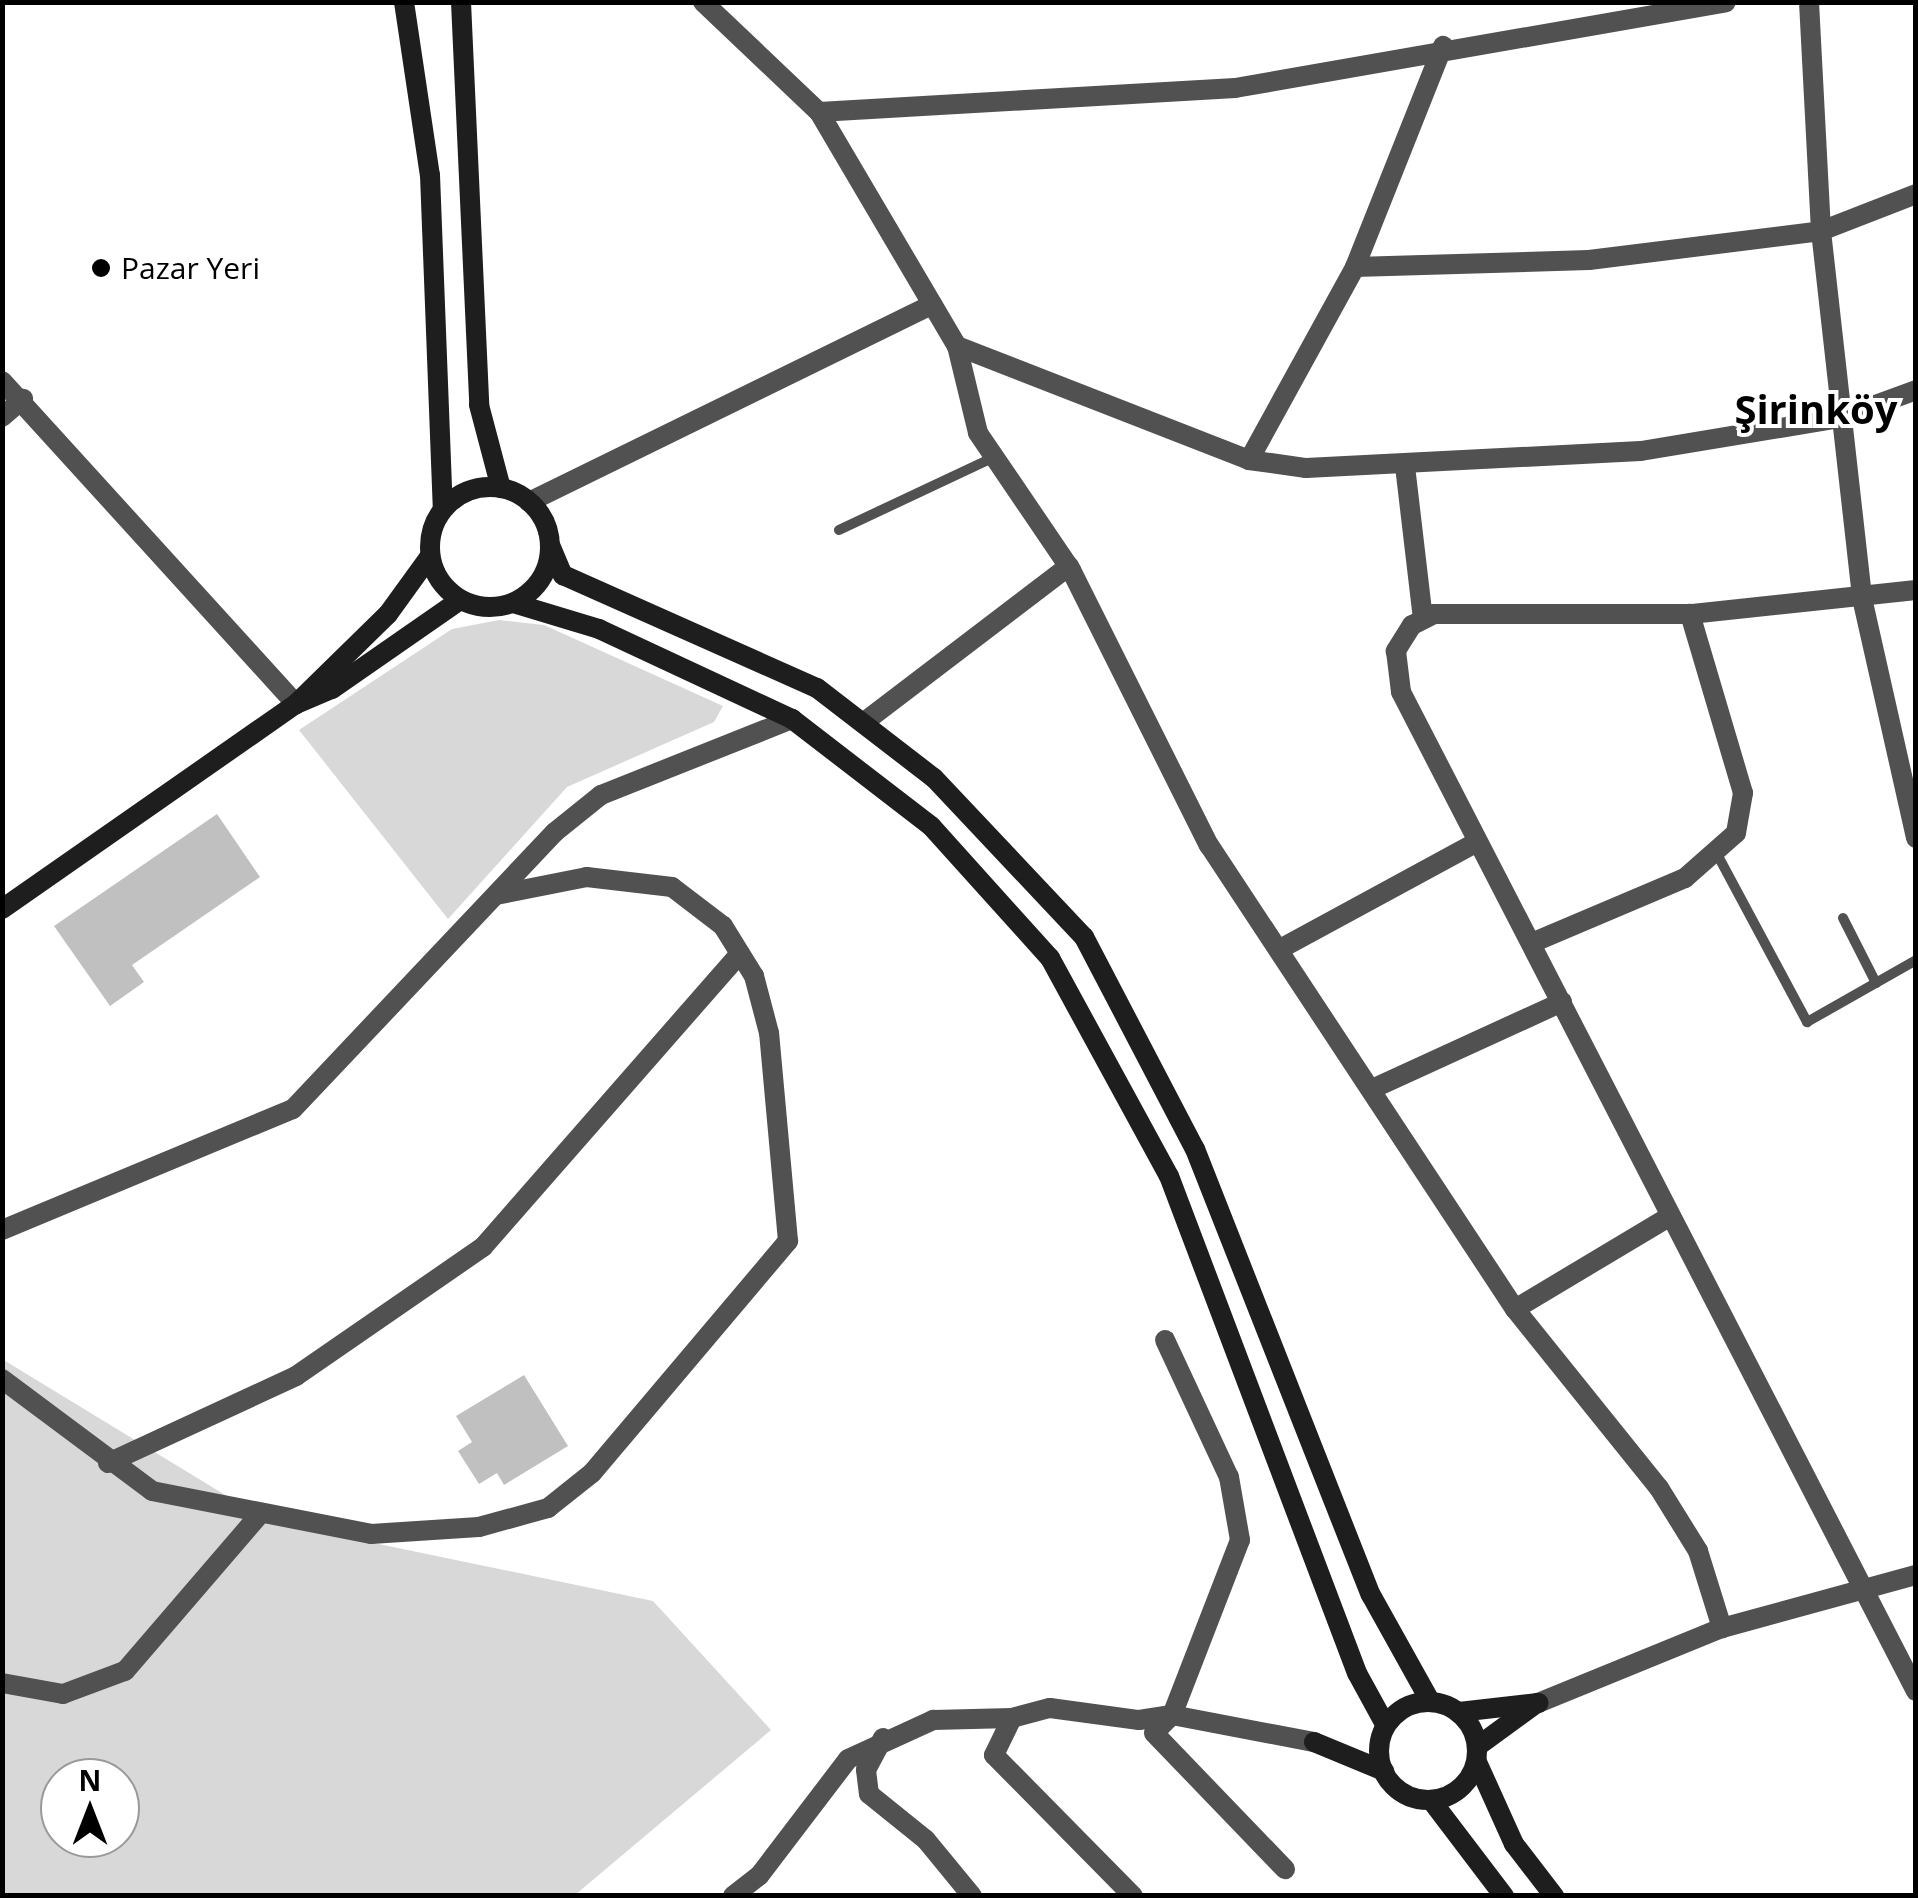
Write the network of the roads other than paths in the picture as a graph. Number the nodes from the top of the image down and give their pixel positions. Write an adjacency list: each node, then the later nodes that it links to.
1 (404, 2): 23 (main road)
2 (462, 2): 21 (main road)
3 (703, 2): 7 (street)
4 (1726, 2): 6 (street)
5 (1809, 2): 9 (street)
6 (1443, 46): 7 (street); 10 (street)
7 (819, 112): 11 (street)
8 (1916, 194): 9 (street)
9 (1821, 231): 10 (street); 17 (street)
10 (1355, 267): 19 (street)
11 (932, 305): 12 (street); 22 (street)
12 (957, 346): 18 (street); 19 (street)
13 (2, 380): 15 (street)
14 (1916, 390): 17 (street)
15 (23, 400): 16 (street); 34 (street)
16 (2, 418)
17 (1840, 418): 20 (street); 29 (street)
18 (995, 457): 24 (lane); 27 (street)
19 (1249, 460): 20 (street)
20 (1405, 466): 33 (street)
21 (501, 488): 22 (main road); 23 (main road)
22 (528, 502): 25 (main road)
23 (443, 509): 26 (main road)
24 (839, 530)
25 (550, 546): 31 (main road); 36 (main road)
26 (430, 556): 30 (main road); 34 (main road)
27 (1069, 566): 36 (street); 45 (street)
28 (1916, 590): 29 (street)
29 (1862, 598): 32 (street); 37 (street)
30 (460, 600): 31 (main road); 34 (main road)
31 (513, 602): 35 (main road)
32 (1690, 614): 33 (street); 40 (street)
33 (1423, 619): 39 (street)
34 (296, 704): 42 (main road)
35 (792, 719): 41 (street); 68 (main road)
36 (862, 723): 63 (main road)
37 (1907, 788): 38 (street)
38 (1916, 838)
39 (1478, 842): 44 (street); 45 (street)
40 (1717, 854): 44 (street); 48 (lane)
41 (496, 894): 46 (street); 52 (street)
42 (2, 908)
43 (1842, 918): 48 (lane)
44 (1534, 942): 49 (street)
45 (1280, 949): 50 (street)
46 (740, 953): 56 (street); 57 (street)
47 (1916, 960): 48 (lane)
48 (1876, 983)
49 (1562, 1002): 50 (street); 51 (street)
50 (1372, 1089): 53 (street)
51 (1669, 1217): 53 (street); 59 (street)
52 (2, 1230)
53 (1515, 1309): 60 (street)
54 (1165, 1340): 66 (street)
55 (2, 1379): 56 (street)
56 (108, 1462): 57 (street)
57 (260, 1514): 61 (street)
58 (1916, 1575): 59 (street)
59 (1868, 1587): 60 (street); 62 (street)
60 (1722, 1628): 64 (street)
61 (2, 1683)
62 (1916, 1691)
63 (1430, 1701): 65 (main road); 68 (main road)
64 (1538, 1703): 65 (main road); 71 (main road)
65 (1459, 1712): 71 (main road)
66 (1172, 1715): 67 (street); 70 (street); 74 (street)
67 (1012, 1718): 69 (street); 77 (street)
68 (1383, 1732): 70 (main road); 72 (main road)
69 (884, 1737): 75 (street); 76 (street)
70 (1314, 1742): 72 (main road)
71 (1477, 1754): 73 (main road); 79 (main road)
72 (1384, 1771): 73 (main road)
73 (1431, 1800): 78 (main road)
74 (1285, 1869)
75 (733, 1896)
76 (972, 1896)
77 (1132, 1896)
78 (1504, 1896)
79 (1554, 1896)

